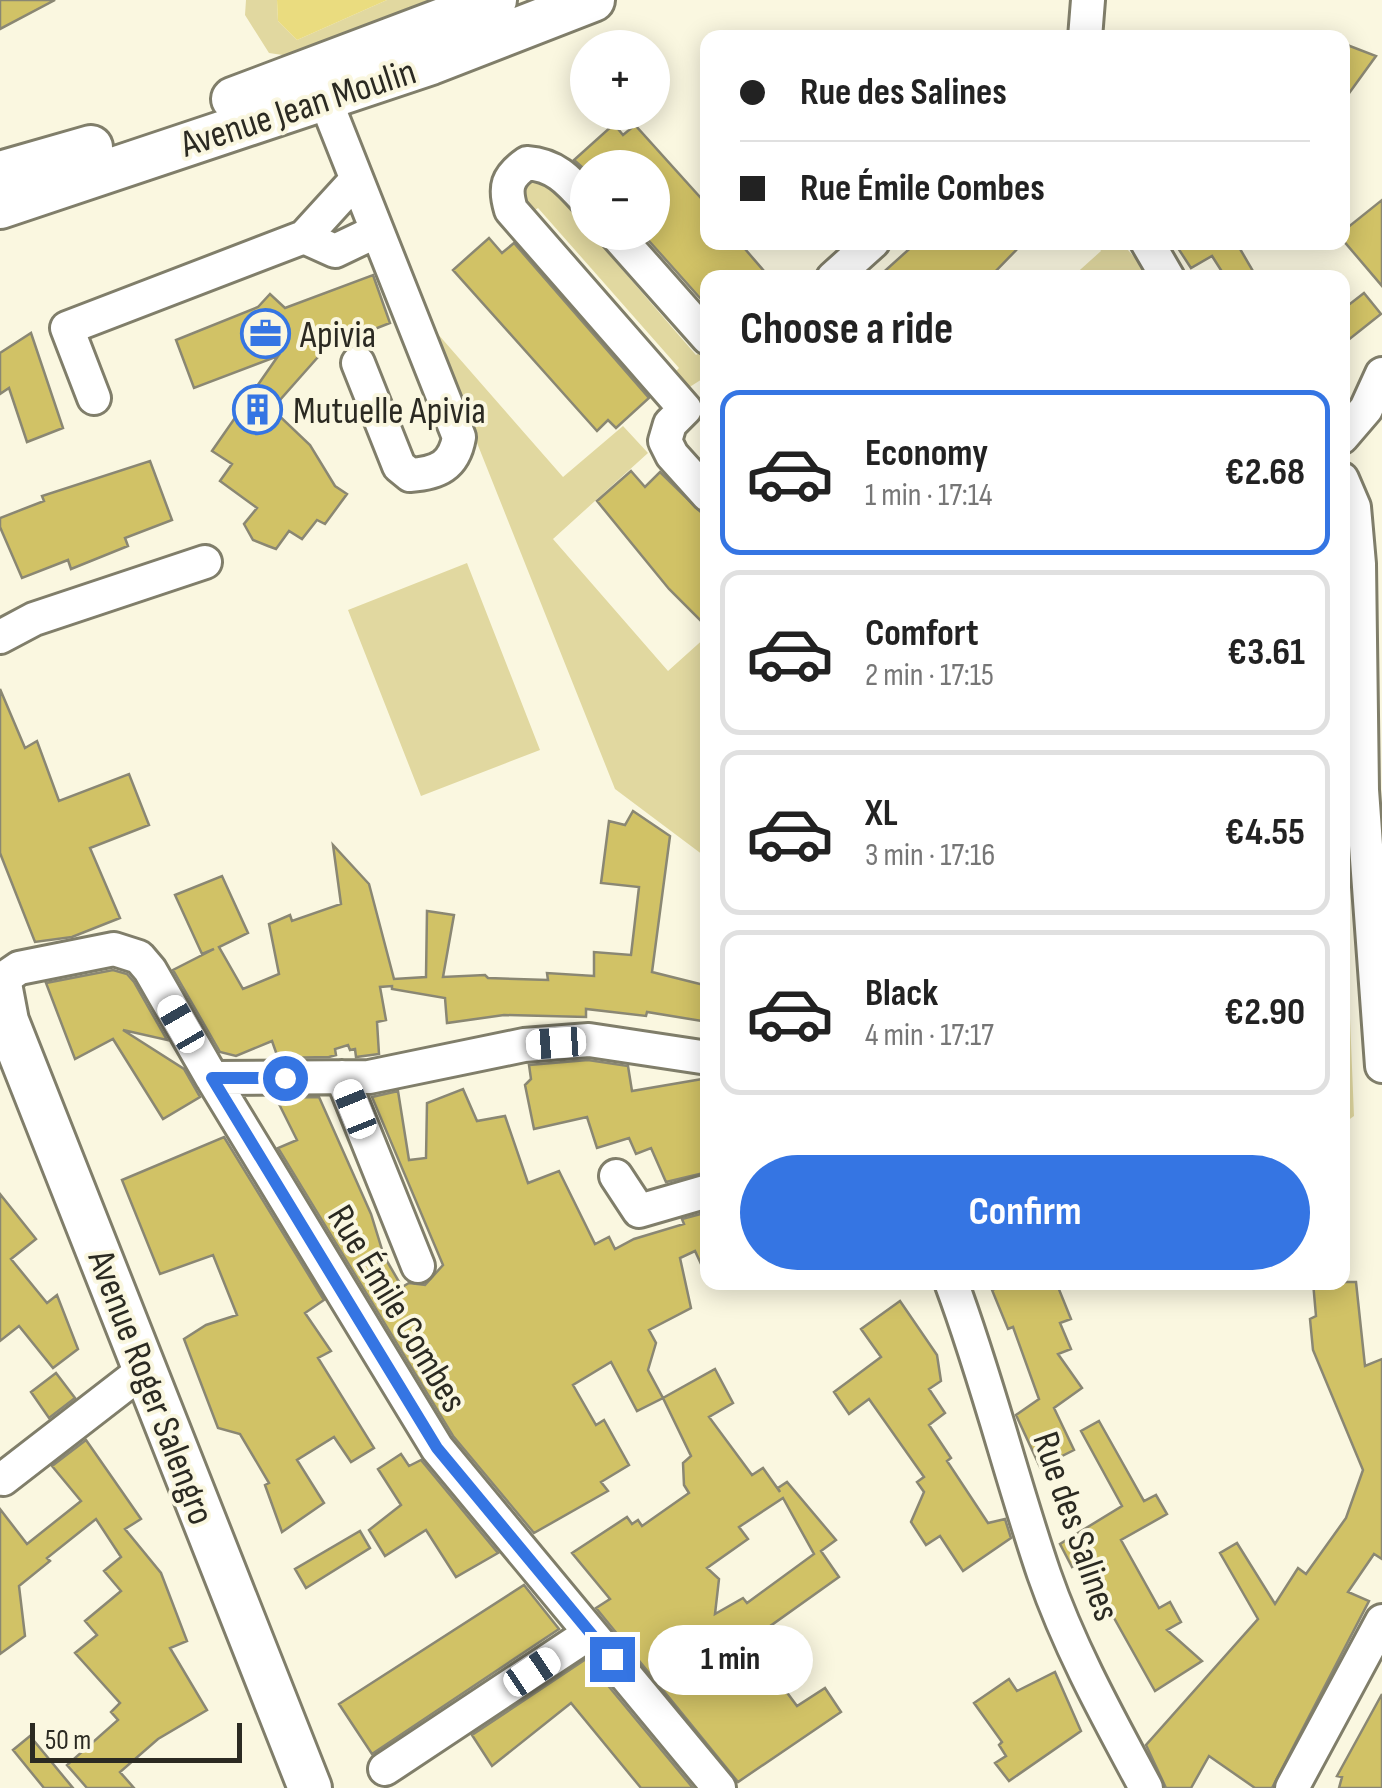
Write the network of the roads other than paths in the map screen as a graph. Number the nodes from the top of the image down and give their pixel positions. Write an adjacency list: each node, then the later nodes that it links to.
1 (495, 0): 5 (main road, Avenue Jean Moulin)
2 (593, 0): 5 (main road, Avenue Jean Moulin)
3 (1088, 0): 4 (street)
4 (1086, 30)
5 (318, 83): 6 (main road, Avenue Jean Moulin); 7 (street); 9 (main road, Avenue Jean Moulin)
6 (0, 174)
7 (356, 180): 10 (street); 11 (street)
8 (570, 182): 19 (street)
9 (0, 207)
10 (377, 231): 11 (street); 16 (street)
11 (304, 237): 18 (street)
12 (630, 250): 15 (street)
13 (864, 250): 14 (street)
14 (842, 270)
15 (700, 329)
16 (358, 362)
17 (1382, 374): 20 (street)
18 (94, 398)
19 (696, 398): 21 (street)
20 (1350, 427)
21 (700, 486)
22 (1350, 498): 25 (street)
23 (205, 562): 24 (street)
24 (0, 637)
25 (1352, 799): 28 (street)
26 (2, 1003): 30 (street, Rue Émile Combes); 35 (main road, Avenue Roger Salengro)
27 (700, 1057): 29 (street)
28 (1382, 1066)
29 (342, 1077): 30 (street); 33 (street)
30 (212, 1078): 38 (street, Rue Émile Combes)
31 (616, 1176): 32 (street)
32 (700, 1193)
33 (418, 1266)
34 (954, 1290): 42 (street, Rue des Salines)
35 (145, 1369): 36 (street); 40 (main road, Avenue Roger Salengro)
36 (2, 1479)
37 (1382, 1621): 43 (street)
38 (590, 1633): 39 (street); 41 (street, Rue Émile Combes)
39 (386, 1769)
40 (310, 1788)
41 (719, 1788)
42 (1146, 1788)
43 (1292, 1788)

